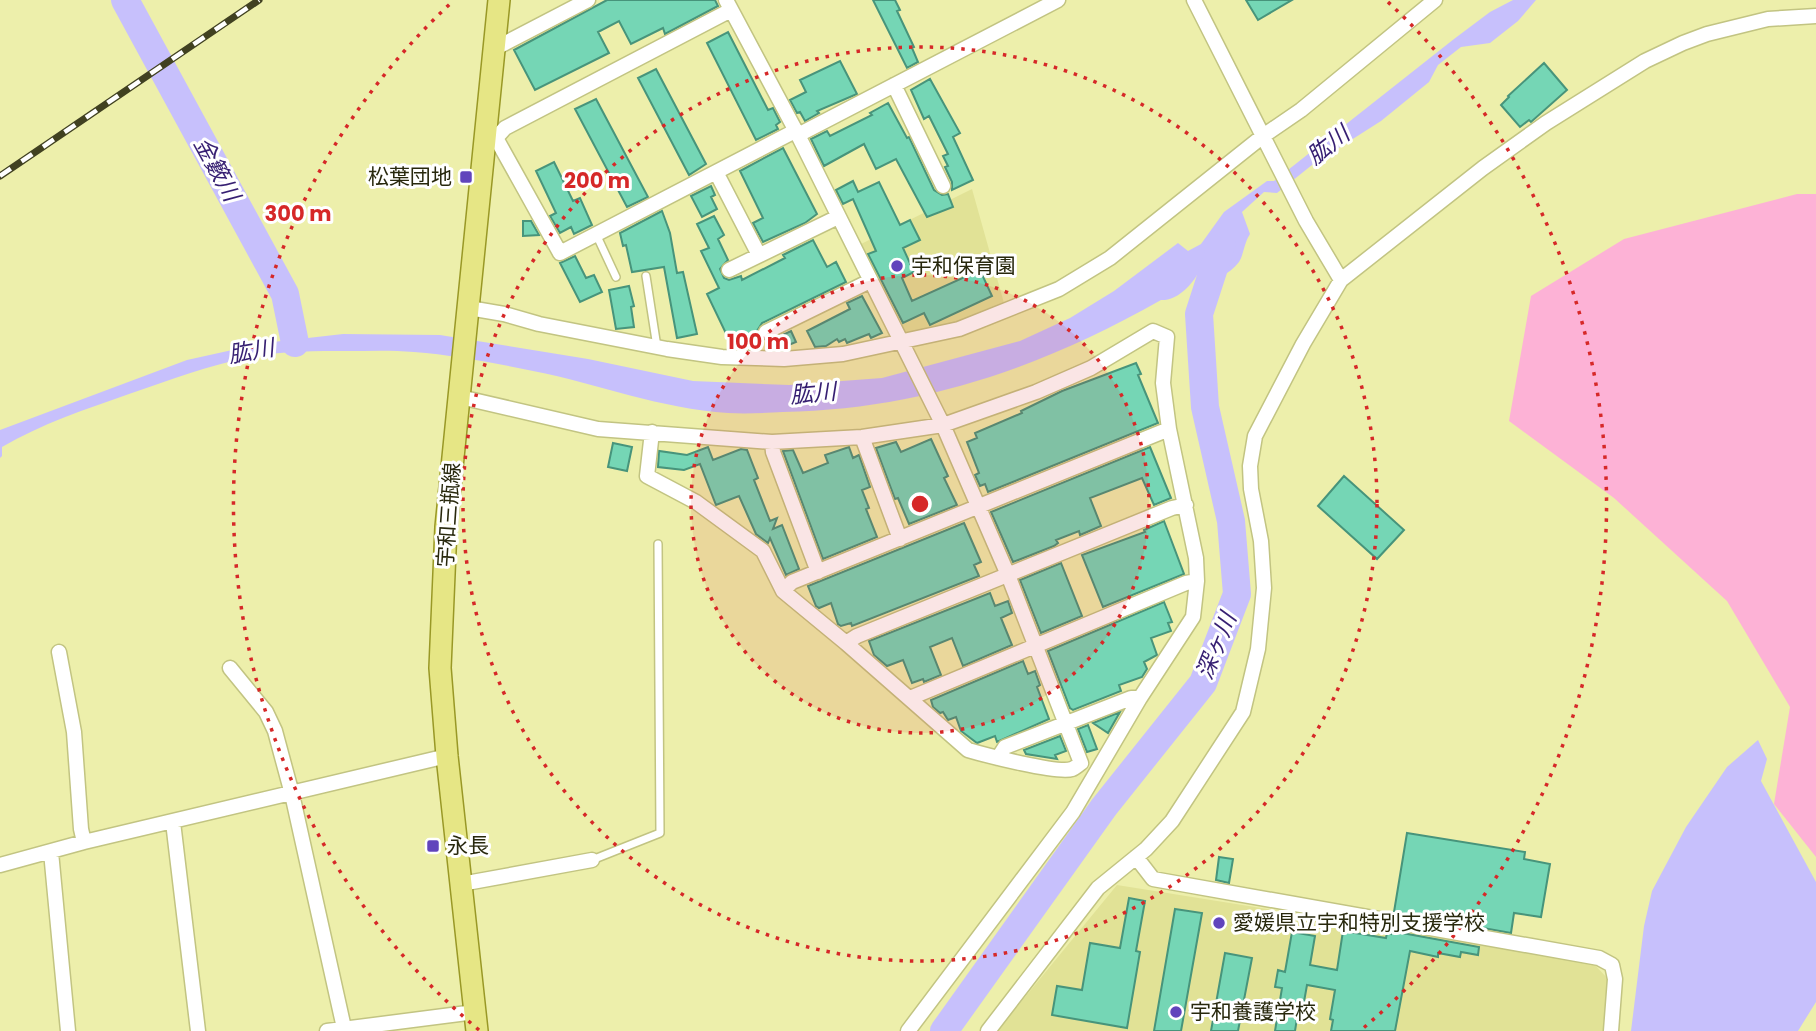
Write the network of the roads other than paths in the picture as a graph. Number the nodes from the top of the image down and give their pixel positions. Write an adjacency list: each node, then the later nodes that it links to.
1 (499, 0): 8 (main road, 宇和三瓶線)
2 (588, 0): 8 (street)
3 (1058, 0): 9 (street)
4 (1194, 0): 12 (street)
5 (1435, 0): 12 (street)
6 (728, 5): 10 (street); 11 (street)
7 (1816, 16): 21 (street)
8 (494, 49): 11 (main road, 宇和三瓶線)
9 (894, 85): 10 (street); 14 (street)
10 (796, 133): 13 (street); 15 (street)
11 (490, 139): 16 (street); 23 (main road, 宇和三瓶線)
12 (1266, 140): 21 (street); 25 (street)
13 (716, 172): 16 (street); 17 (street)
14 (943, 186)
15 (838, 216): 17 (street); 22 (street)
16 (596, 234): 20 (lane)
17 (759, 255): 18 (street)
18 (729, 270)
19 (646, 276): 26 (lane)
20 (616, 277)
21 (1341, 280): 56 (street)
22 (870, 281): 24 (street); 25 (street)
23 (468, 312): 26 (street); 27 (main road, 宇和三瓶線)
24 (766, 332)
25 (902, 345): 26 (street); 28 (street)
26 (657, 347)
27 (460, 392): 30 (street); 48 (main road, 宇和三瓶線)
28 (943, 425): 29 (street); 31 (street); 34 (street)
29 (1169, 429): 33 (street); 34 (street)
30 (652, 432): 32 (street); 40 (street)
31 (862, 437): 32 (street); 35 (street)
32 (772, 442): 37 (street)
33 (1186, 505): 38 (street); 39 (street)
34 (978, 507): 35 (street); 38 (street)
35 (900, 539): 37 (street)
36 (659, 544): 57 (lane)
37 (818, 572): 40 (street)
38 (1008, 575): 41 (street); 42 (street)
39 (1197, 581): 42 (street); 46 (street)
40 (783, 591): 41 (street)
41 (846, 643): 45 (street)
42 (1036, 646): 45 (street); 47 (street)
43 (59, 652): 54 (street)
44 (230, 668): 52 (street)
45 (910, 698): 49 (street)
46 (1140, 698): 47 (street); 50 (street)
47 (1067, 722): 49 (street); 51 (street)
48 (447, 756): 52 (street); 59 (main road, 宇和三瓶線)
49 (999, 758): 51 (street)
50 (1104, 761): 51 (street); 65 (street)
51 (1081, 763)
52 (292, 794): 53 (street); 61 (street)
53 (173, 822): 54 (street); 63 (street)
54 (84, 842): 55 (street)
55 (51, 852): 58 (street); 62 (street)
56 (1136, 857): 66 (street); 67 (street)
57 (592, 860): 59 (street)
58 (0, 865)
59 (461, 884): 60 (main road, 宇和三瓶線)
60 (476, 1022): 61 (street)
61 (344, 1028): 64 (street)
62 (68, 1031)
63 (198, 1031)
64 (327, 1031)
65 (908, 1031)
66 (988, 1031)
67 (1611, 1031)

